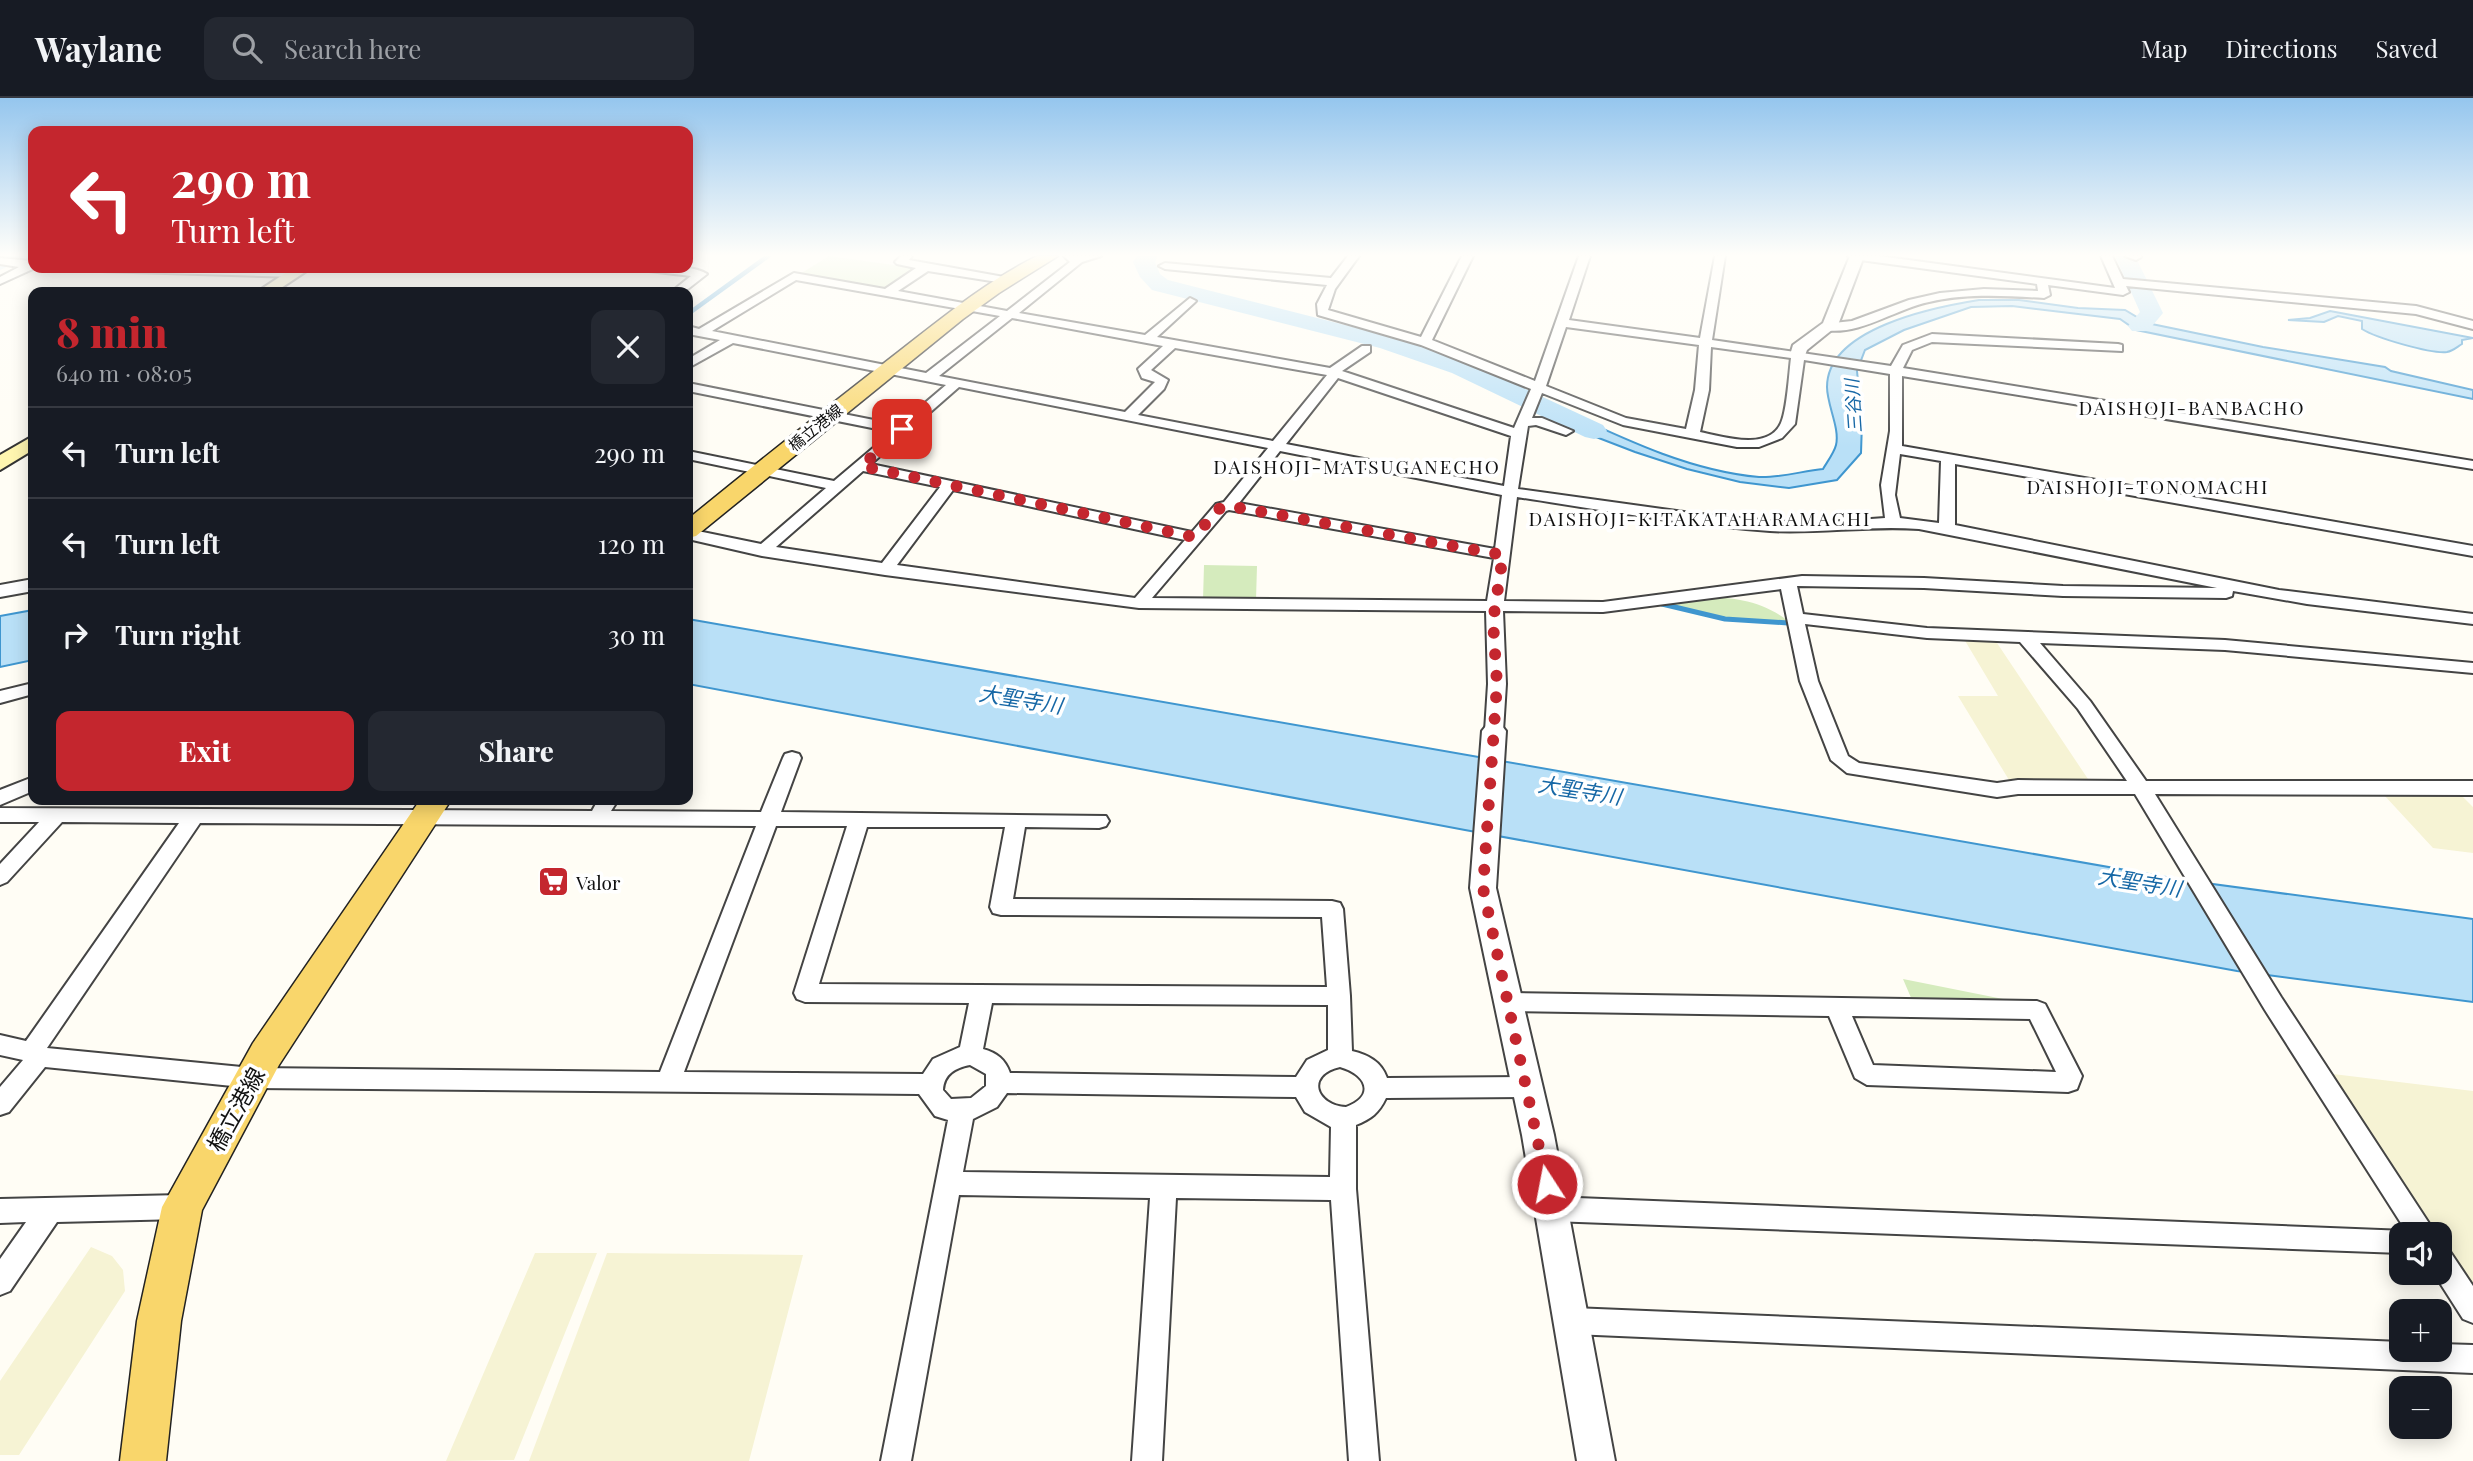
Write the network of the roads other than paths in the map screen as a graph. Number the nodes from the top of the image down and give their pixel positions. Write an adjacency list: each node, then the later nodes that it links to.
1 (716, 320): 16 (street)
2 (951, 320): 26 (main road, 橋立港線)
3 (1004, 320): 29 (street)
4 (1036, 320): 18 (street)
5 (1169, 320): 18 (street)
6 (1348, 320): 19 (street)
7 (1436, 320): 19 (street)
8 (1562, 320): 13 (street)
9 (1709, 320): 20 (street)
10 (1832, 320): 15 (street)
11 (1870, 320): 15 (street)
12 (2453, 320): 14 (street)
13 (1561, 323): 20 (street); 32 (street)
14 (2473, 325)
15 (1828, 327): 24 (street)
16 (694, 332): 17 (street)
17 (730, 339): 25 (street); 26 (street)
18 (1147, 339): 21 (street)
19 (1425, 342): 32 (street)
20 (1705, 342): 24 (street); 38 (street)
21 (1173, 343): 28 (street); 34 (street)
22 (2118, 348): 27 (street)
23 (1366, 349): 28 (street)
24 (1798, 355): 27 (street); 38 (street)
25 (693, 361)
26 (887, 370): 29 (street); 33 (main road, 橋立港線)
27 (1896, 371): 41 (street); 45 (street)
28 (1334, 372): 35 (street); 40 (street)
29 (928, 378): 30 (street)
30 (955, 384): 34 (street); 36 (street)
31 (693, 388): 33 (street)
32 (1542, 393): 35 (street); 38 (street)
33 (829, 415): 36 (street); 47 (main road, 橋立港線)
34 (1127, 418): 40 (street)
35 (1529, 423): 37 (street); 50 (street)
36 (902, 429): 46 (street)
37 (1566, 431)
38 (1692, 435)
39 (28, 445): 44 (main road)
40 (1276, 446): 50 (street); 51 (street)
41 (1895, 449): 43 (street); 52 (street)
42 (693, 456): 47 (street)
43 (1948, 458): 54 (street); 58 (street)
44 (0, 464)
45 (2473, 465)
46 (862, 466): 48 (street); 49 (street)
47 (762, 470): 49 (street); 53 (main road, 橋立港線)
48 (950, 485): 56 (street); 60 (street)
49 (838, 486): 57 (street)
50 (1510, 492): 52 (street); 59 (street)
51 (1229, 506): 56 (street); 59 (street)
52 (1894, 522): 54 (street)
53 (693, 528)
54 (1947, 529): 63 (street)
55 (693, 533): 57 (street)
56 (1194, 537): 65 (street)
57 (762, 551): 60 (street)
58 (2473, 551)
59 (1503, 555): 66 (street)
60 (885, 570): 65 (street)
61 (1788, 582): 63 (street); 66 (street); 67 (street)
62 (28, 586): 64 (street)
63 (2252, 590): 68 (street)
64 (0, 591)
65 (1139, 603): 66 (street)
66 (1497, 605): 73 (street)
67 (1796, 618): 69 (street); 76 (street)
68 (2473, 619)
69 (2027, 639): 70 (street); 76 (street)
70 (2473, 668)
71 (28, 690): 72 (street)
72 (0, 697)
73 (1494, 731): 92 (street)
74 (792, 758): 85 (street)
75 (28, 785): 78 (street)
76 (2140, 787): 77 (street); 115 (street)
77 (2473, 788)
78 (0, 798)
79 (605, 805): 84 (street)
80 (429, 809): 83 (street); 84 (street); 98 (main road, 橋立港線)
81 (0, 815): 82 (street)
82 (56, 816): 83 (street); 89 (street)
83 (195, 816): 95 (street)
84 (597, 819): 85 (street)
85 (769, 819): 86 (street); 99 (street)
86 (859, 821): 87 (street); 90 (street)
87 (1016, 821): 88 (street); 91 (street)
88 (1099, 821)
89 (2, 873)
90 (982, 994): 91 (street); 96 (street)
91 (1339, 996): 97 (street)
92 (1509, 1002): 93 (street); 103 (street)
93 (1838, 1007): 93 (street)
94 (0, 1045): 95 (street)
95 (36, 1054): 98 (street); 105 (street)
96 (970, 1055): 100 (street); 101 (street)
97 (1340, 1057): 102 (street); 104 (street)
98 (252, 1078): 99 (street); 111 (main road, 橋立港線)
99 (668, 1082): 101 (street)
100 (1000, 1083): 102 (street); 106 (street)
101 (931, 1084): 106 (street)
102 (1306, 1087): 107 (street)
103 (1527, 1087): 104 (street); 112 (street)
104 (1378, 1088): 107 (street)
105 (0, 1105)
106 (962, 1112): 108 (street)
107 (1344, 1117): 110 (street)
108 (948, 1183): 109 (street); 123 (street)
109 (1164, 1185): 110 (street); 124 (street)
110 (1343, 1189): 125 (street)
111 (183, 1208): 114 (street); 122 (main road, 橋立港線)
112 (1552, 1209): 116 (street); 120 (street)
113 (0, 1210): 114 (street)
114 (50, 1210): 118 (street)
115 (2415, 1222)
116 (2389, 1241)
117 (2452, 1278): 119 (street)
118 (0, 1282)
119 (2473, 1310)
120 (1573, 1321): 121 (street); 126 (street)
121 (2473, 1359)
122 (143, 1461)
123 (897, 1461)
124 (1147, 1461)
125 (1364, 1461)
126 (1597, 1461)

